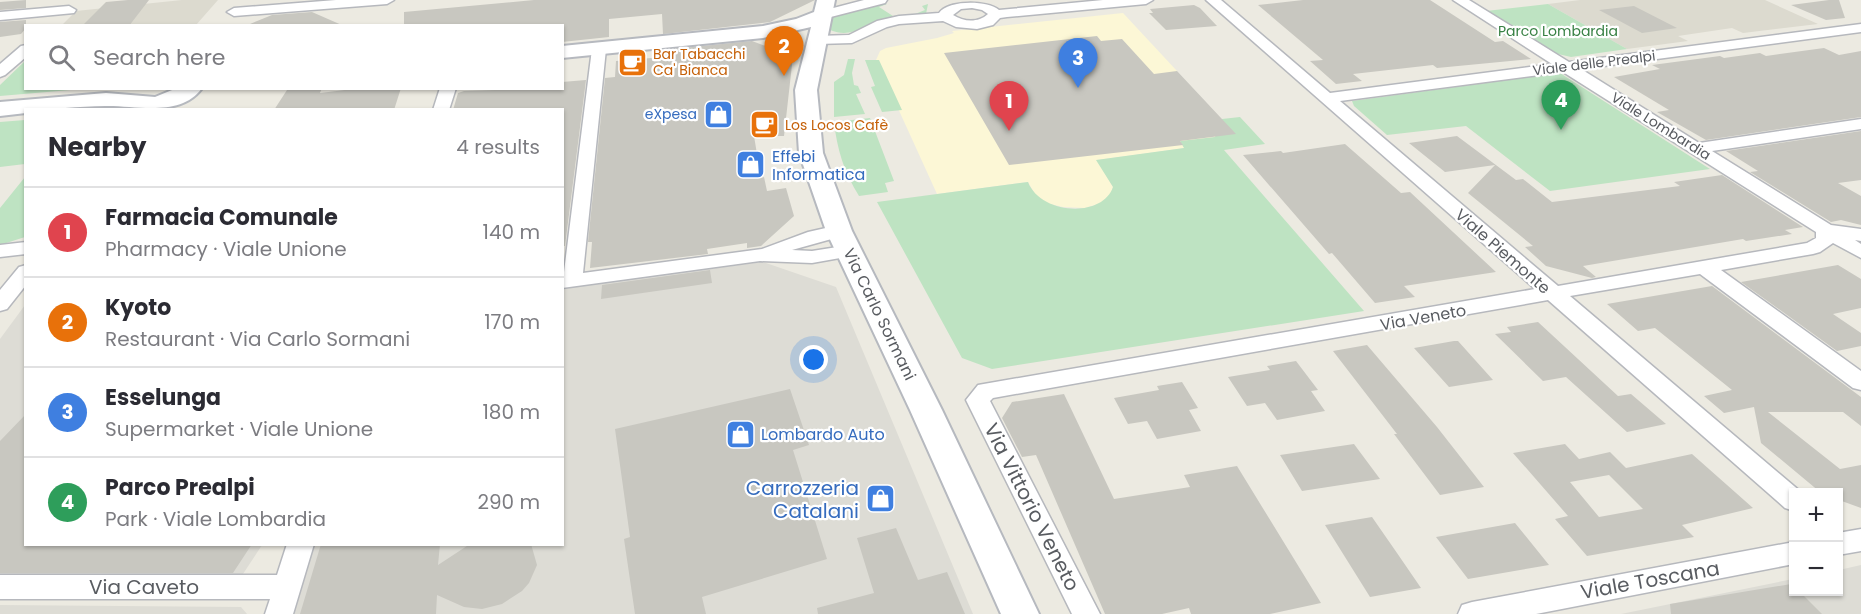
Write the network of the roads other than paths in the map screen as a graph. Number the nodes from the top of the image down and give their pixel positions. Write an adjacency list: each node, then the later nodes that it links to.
1 (244, 0): 9 (street)
2 (387, 0): 9 (street)
3 (880, 0): 12 (street)
4 (1138, 0): 10 (street)
5 (1213, 0): 25 (street, Viale Piemonte)
6 (1460, 0): 20 (street, Viale Lombardia)
7 (74, 5): 11 (street); 13 (street)
8 (954, 6): 10 (street); 10 (street); 12 (street)
9 (234, 12): 14 (street)
10 (996, 15)
11 (0, 16)
12 (822, 18): 16 (main road); 16 (main road); 33 (main road, Via Carlo Sormani)
13 (53, 24)
14 (225, 24)
15 (1861, 28): 20 (street, Viale delle Prealpi)
16 (748, 34): 17 (main road)
17 (599, 49): 19 (main road); 39 (street)
18 (24, 51): 21 (street)
19 (564, 52)
20 (1566, 67): 25 (street, Viale delle Prealpi); 30 (street, Viale Lombardia)
21 (0, 72)
22 (447, 90): 27 (street)
23 (186, 92): 24 (main road); 26 (street)
24 (140, 97): 28 (main road)
25 (1327, 98): 40 (street, Viale Piemonte)
26 (161, 108)
27 (442, 108)
28 (0, 110)
29 (1861, 124): 30 (street)
30 (1696, 148): 31 (street, Viale Lombardia)
31 (1826, 230): 32 (street); 36 (street, Viale Lombardia); 37 (street, Via Veneto)
32 (1861, 235)
33 (844, 241): 39 (street); 50 (main road, Via Carlo Sormani)
34 (24, 248): 35 (street)
35 (0, 251)
36 (1861, 252)
37 (1703, 266): 40 (street, Via Veneto); 42 (street)
38 (24, 274): 41 (street)
39 (567, 282)
40 (1554, 294): 43 (street, Via Veneto); 44 (street, Viale Piemonte)
41 (0, 304)
42 (1861, 382)
43 (978, 400): 51 (street, Via Vittorio Veneto)
44 (1789, 497)
45 (300, 546): 48 (street)
46 (1789, 554): 52 (street, Viale Toscana)
47 (0, 587): 48 (street, Via Caveto)
48 (288, 587): 49 (street)
49 (279, 614)
50 (1020, 614)
51 (1086, 614)
52 (1472, 614)

